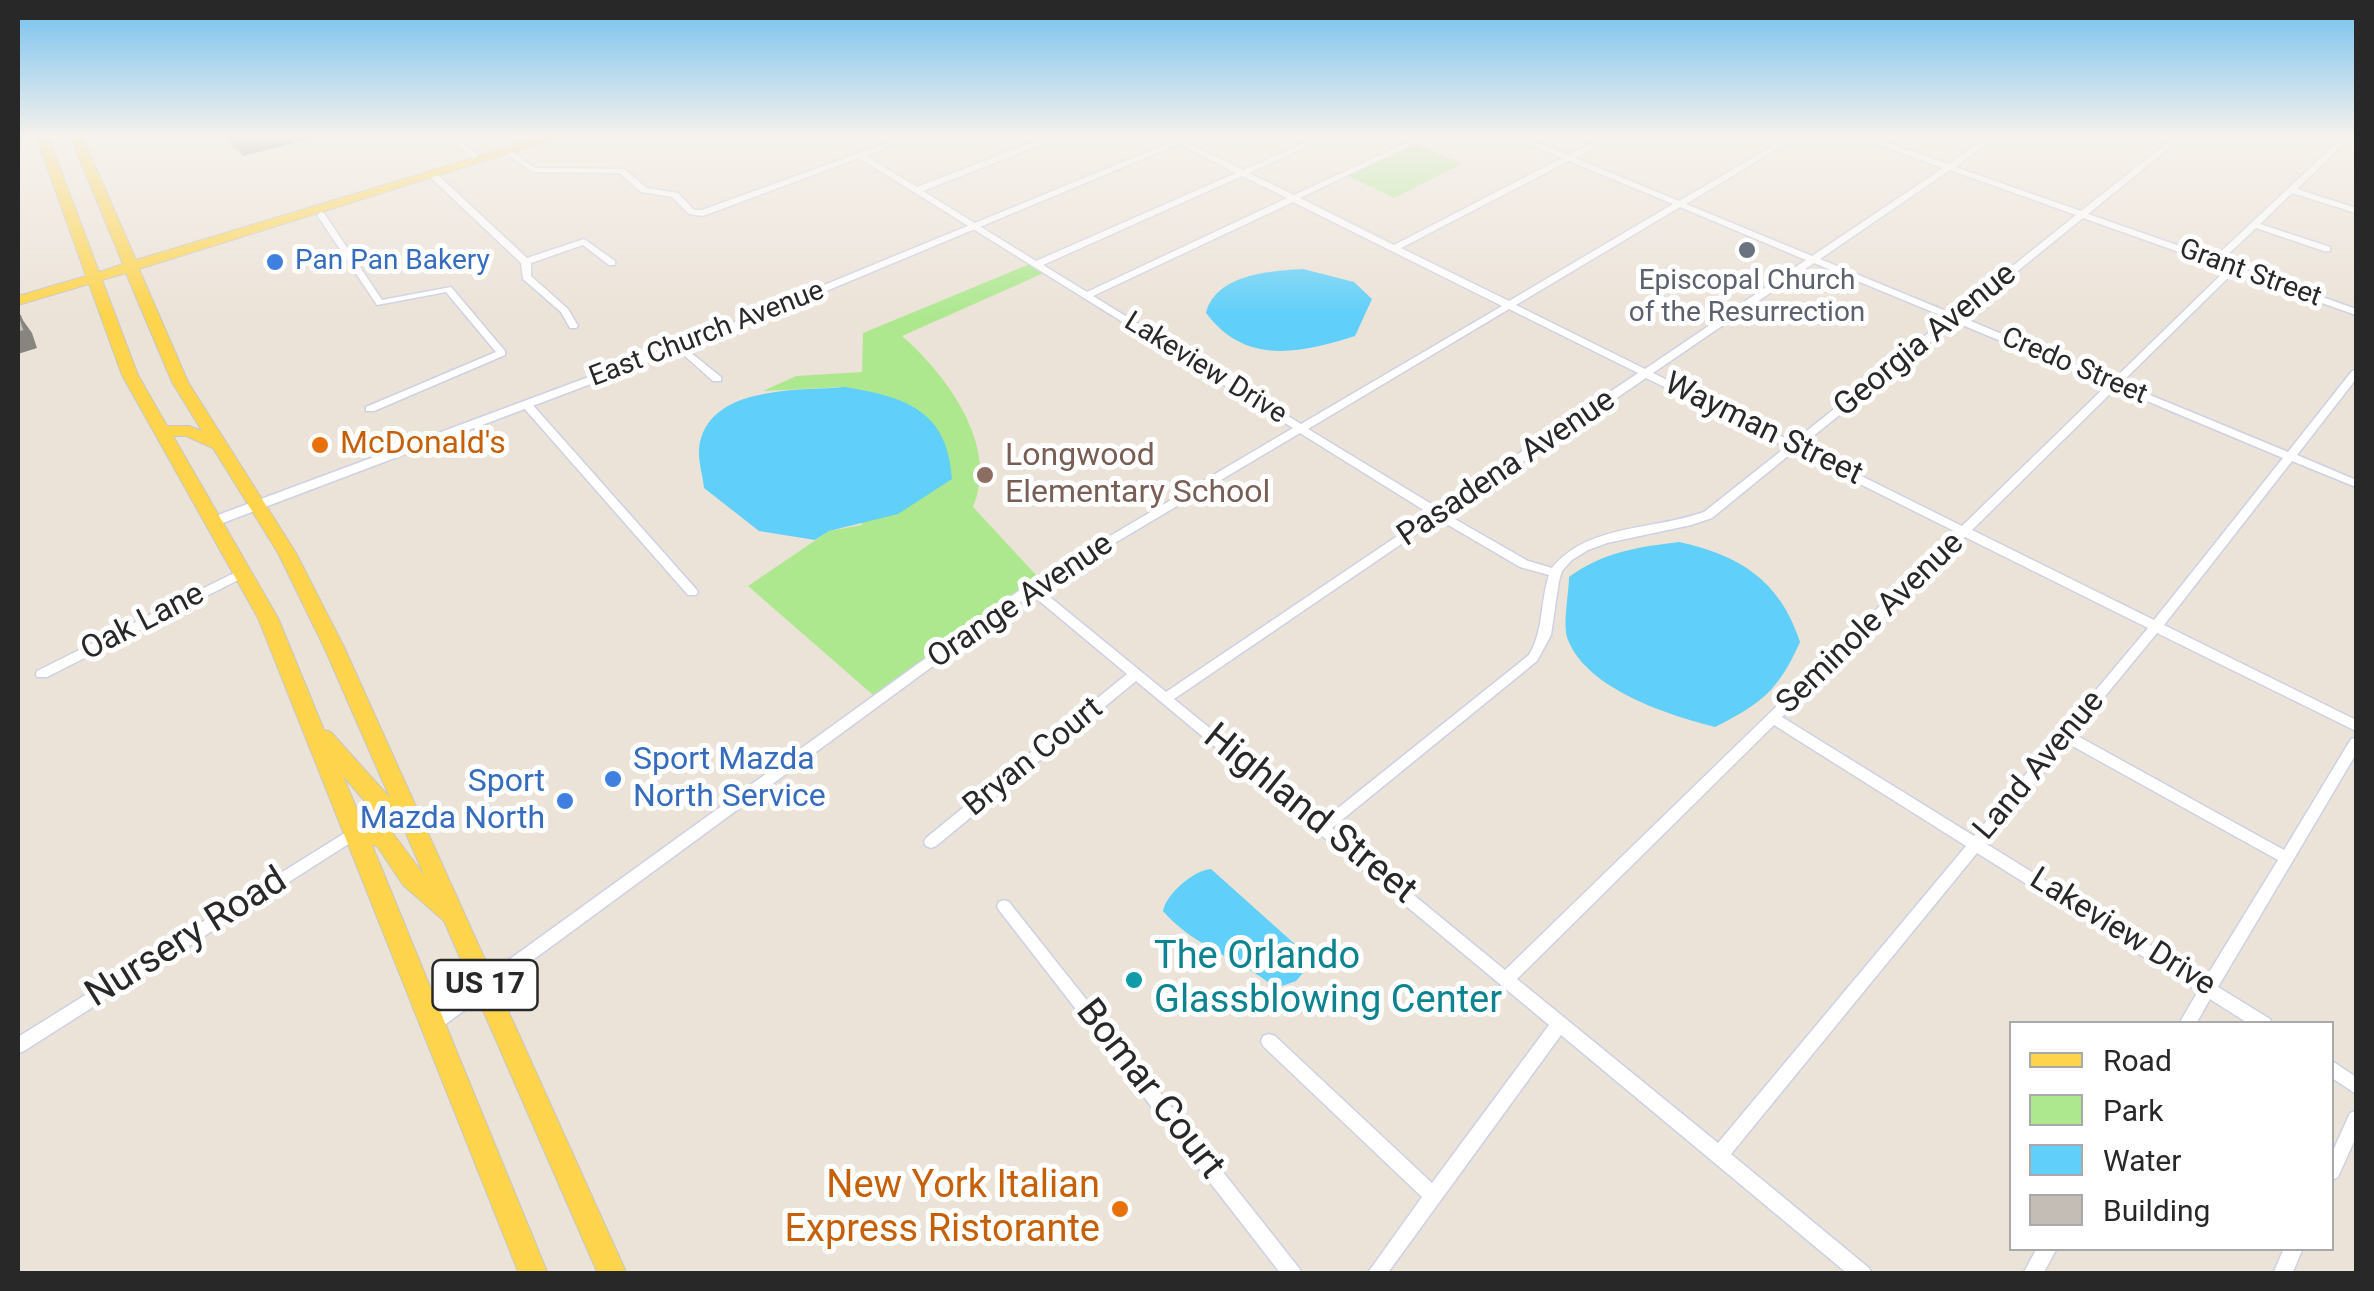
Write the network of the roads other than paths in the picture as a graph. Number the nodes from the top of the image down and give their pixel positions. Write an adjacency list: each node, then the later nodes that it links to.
1 (64, 196): 37 (main road, US 17)
2 (101, 196): 36 (main road, US 17)
3 (365, 196): 36 (main road)
4 (372, 196): 24 (main road)
5 (456, 196): 31 (street)
6 (675, 196): 7 (street)
7 (747, 196)
8 (927, 196): 27 (street, Lakeview Drive)
9 (1043, 196): 27 (street, East Church Avenue)
10 (1189, 196): 34 (street)
11 (1290, 196): 21 (street, Wayman Street)
12 (1297, 196): 21 (street)
13 (1494, 196): 28 (street)
14 (1660, 196): 22 (street, Credo Street)
15 (1692, 196): 22 (street, Orange Avenue)
16 (1908, 196): 30 (street, Pasadena Avenue)
17 (2032, 196): 25 (street, Grant Street)
18 (2107, 196): 25 (street, Georgia Avenue)
19 (2284, 196): 26 (street)
20 (2310, 196): 23 (street)
21 (1293, 198): 28 (street, Wayman Street); 38 (street)
22 (1679, 204): 30 (street, Credo Street); 40 (street, Orange Avenue)
23 (2356, 211)
24 (321, 215): 36 (main road); 52 (street)
25 (2084, 215): 32 (street, Grant Street); 43 (street, Georgia Avenue)
26 (2254, 224): 29 (street); 32 (street)
27 (976, 226): 34 (street, Lakeview Drive); 45 (street, East Church Avenue)
28 (1395, 248): 40 (street, Wayman Street)
29 (2328, 249)
30 (1815, 260): 43 (street, Credo Street); 46 (street, Pasadena Avenue)
31 (526, 262): 33 (street); 44 (street)
32 (2215, 262): 35 (street, Grant Street)
33 (612, 263)
34 (1037, 264): 38 (street, Lakeview Drive)
35 (2232, 268): 42 (street, Grant Street); 49 (street, Seminole Avenue)
36 (132, 270): 37 (main road); 53 (main road, US 17)
37 (96, 282): 39 (main road); 41 (main road); 51 (main road, US 17)
38 (1088, 296): 54 (street, Lakeview Drive)
39 (18, 301)
40 (1508, 305): 46 (street, Wayman Street); 54 (street, Orange Avenue)
41 (18, 312)
42 (2356, 312)
43 (1956, 318): 49 (street, Credo Street); 57 (street, Georgia Avenue)
44 (573, 326)
45 (680, 348): 48 (street); 50 (street, East Church Avenue)
46 (1648, 373): 57 (street, Wayman Street); 61 (street, Pasadena Avenue)
47 (2356, 373): 58 (street, Land Avenue)
48 (717, 380)
49 (2115, 384): 58 (street, Credo Street); 63 (street, Seminole Avenue)
50 (527, 404): 60 (street, East Church Avenue); 67 (street)
51 (146, 407): 53 (main road); 55 (main road, US 17)
52 (370, 409)
53 (200, 416): 56 (main road, US 17)
54 (1300, 428): 61 (street, Lakeview Drive); 66 (street, Orange Avenue)
55 (161, 431): 56 (main road); 62 (main road, US 17)
56 (219, 444): 60 (main road, US 17)
57 (1795, 446): 63 (street, Wayman Street); 65 (street, Georgia Avenue)
58 (2291, 457): 59 (street, Credo Street); 68 (street, Land Avenue)
59 (2356, 484)
60 (258, 506): 62 (street, East Church Avenue); 77 (main road, US 17)
61 (1440, 515): 65 (street, Lakeview Drive); 71 (street, Pasadena Avenue)
62 (215, 521): 64 (main road, US 17)
63 (1966, 531): 68 (street, Wayman Street); 72 (street, Seminole Avenue)
64 (244, 572): 69 (street, Oak Lane); 74 (main road, US 17)
65 (1555, 573): 78 (street)
66 (1031, 588): 70 (street, Highland Street); 86 (street, Orange Avenue)
67 (692, 592)
68 (2156, 626): 73 (street, Wayman Street); 75 (street, Land Avenue)
69 (42, 674)
70 (1136, 674): 71 (street, Highland Street); 80 (street, Bryan Court)
71 (1166, 698): 78 (street, Highland Street)
72 (1774, 719): 81 (street, Lakeview Drive); 85 (street, Seminole Avenue)
73 (2356, 726)
74 (314, 729): 77 (main road); 79 (main road, US 17)
75 (2065, 735): 81 (street, Land Avenue); 82 (street)
76 (2356, 743): 82 (street)
77 (407, 806): 84 (main road, US 17)
78 (1324, 827): 85 (street, Highland Street)
79 (356, 832): 84 (main road); 91 (main road, US 17); 93 (street, Nursery Road)
80 (931, 842)
81 (1976, 843): 87 (street, Lakeview Drive); 97 (street, Land Avenue)
82 (2288, 859): 87 (street)
83 (1004, 906): 104 (street, Bomar Court)
84 (455, 917): 86 (main road, US 17)
85 (1507, 978): 90 (street, Highland Street)
86 (486, 986): 91 (street, Orange Avenue); 103 (main road, US 17)
87 (2210, 987): 88 (street); 89 (street, Lakeview Drive)
88 (2189, 1021)
89 (2260, 1021)
90 (1560, 1023): 97 (street, Highland Street); 99 (street)
91 (433, 1024): 102 (main road, US 17)
92 (1270, 1040): 99 (street)
93 (18, 1046)
94 (2334, 1070): 95 (street)
95 (2356, 1086)
96 (2356, 1119): 98 (street)
97 (1719, 1155): 106 (street, Highland Street)
98 (2334, 1167)
99 (1434, 1196): 105 (street)
100 (2046, 1251): 107 (street)
101 (2293, 1251): 108 (street)
102 (534, 1274)
103 (614, 1274)
104 (1293, 1274)
105 (1376, 1274)
106 (1863, 1274)
107 (2032, 1274)
108 (2282, 1274)

